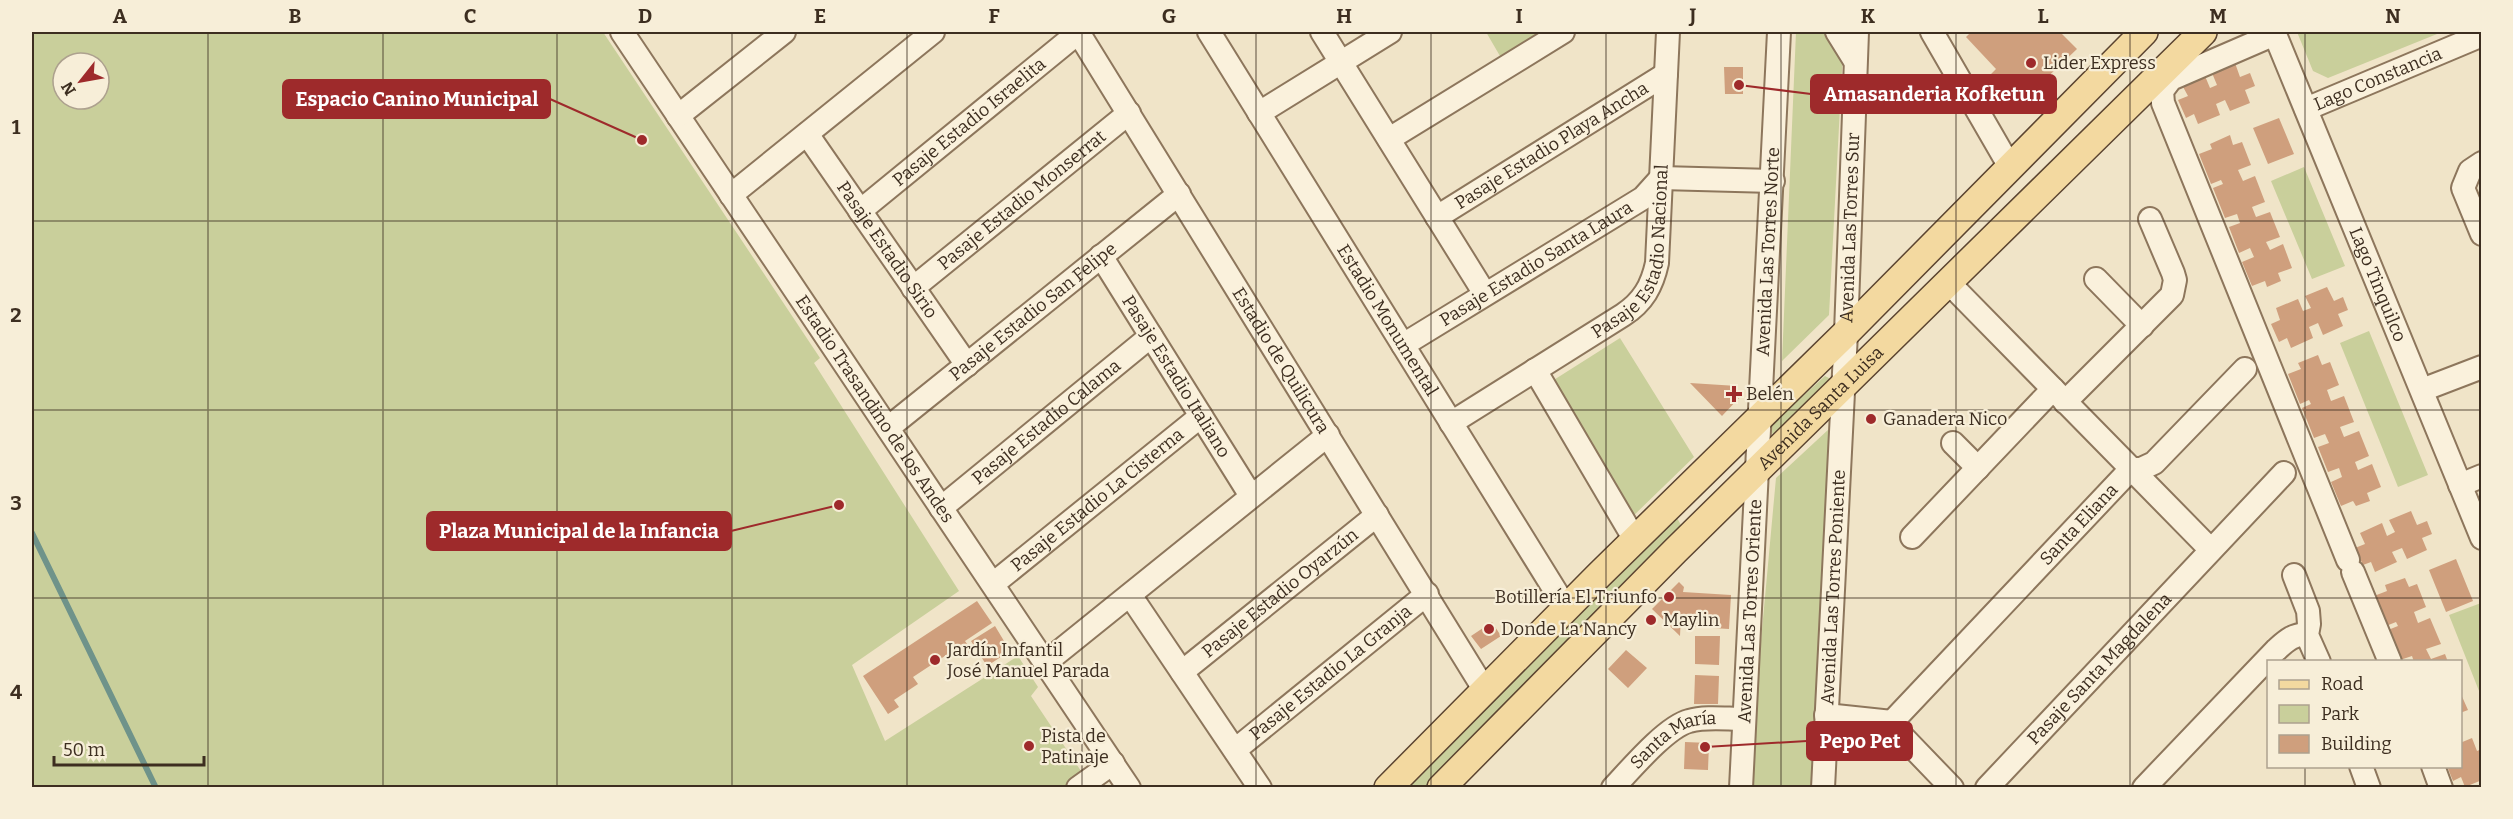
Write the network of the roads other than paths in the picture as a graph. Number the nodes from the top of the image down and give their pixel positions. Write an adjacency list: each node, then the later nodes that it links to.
1 (784, 32): 25 (street)
2 (933, 32): 26 (street)
3 (1078, 32): 23 (street, Estadio de Quilicura); 34 (street, Pasaje Estadio Israelita)
4 (1209, 32): 24 (street, Estadio Monumental)
5 (1322, 32): 20 (street)
6 (1390, 32): 20 (street)
7 (1563, 32): 27 (street)
8 (1668, 32): 21 (street, Pasaje Estadio Nacional)
9 (1779, 32): 31 (street, Avenida Las Torres Norte)
10 (1837, 32): 19 (street)
11 (1857, 32): 19 (street, Avenida Las Torres Sur)
12 (1932, 32): 29 (street)
13 (2144, 32): 29 (main road, Avenida Santa Luisa)
14 (2160, 32): 18 (main road)
15 (2274, 33): 22 (street, Lago Tinquilco); 80 (street)
16 (628, 34): 25 (street, Estadio Trasandino de los Andes)
17 (2481, 34): 22 (street, Lago Constancia)
18 (2198, 37): 40 (main road, Avenida Santa Luisa)
19 (1855, 61): 44 (street, Avenida Las Torres Sur)
20 (1341, 62): 24 (street); 27 (street)
21 (1666, 74): 30 (street, Pasaje Estadio Nacional); 35 (street, Pasaje Estadio Playa Ancha)
22 (2306, 110): 52 (street, Lago Tinquilco)
23 (1129, 113): 32 (street, Estadio de Quilicura); 41 (street, Pasaje Estadio Monserrat)
24 (1259, 113): 46 (street, Estadio Monumental)
25 (678, 116): 33 (street, Estadio Trasandino de los Andes)
26 (807, 134): 33 (street); 34 (street, Pasaje Estadio Sirio)
27 (1389, 139): 35 (street)
28 (2481, 163): 37 (street)
29 (2010, 167): 44 (main road, Avenida Santa Luisa)
30 (1661, 178): 31 (street); 42 (street, Pasaje Estadio Santa Laura); 50 (street, Pasaje Estadio Nacional)
31 (1773, 182): 55 (street, Avenida Las Torres Norte)
32 (1179, 194): 38 (street, Pasaje Estadio San Felipe); 58 (street, Estadio de Quilicura)
33 (731, 195): 57 (street, Estadio Trasandino de los Andes)
34 (860, 211): 41 (street, Pasaje Estadio Sirio)
35 (1437, 217): 42 (street)
36 (2150, 219): 43 (street)
37 (2481, 234)
38 (1101, 256): 45 (street, Pasaje Estadio Italiano); 47 (street, Pasaje Estadio San Felipe)
39 (2096, 279): 43 (street)
40 (1948, 282): 51 (main road, Avenida Santa Luisa); 53 (street, Santa Eliana)
41 (913, 288): 47 (street, Pasaje Estadio Sirio)
42 (1485, 294): 46 (street, Pasaje Estadio Santa Laura)
43 (2142, 326): 53 (street)
44 (1846, 333): 51 (street, Avenida Las Torres Sur); 55 (main road, Avenida Santa Luisa)
45 (1151, 336): 54 (street, Pasaje Estadio Italiano); 67 (street, Pasaje Estadio Calama)
46 (1403, 345): 56 (street, Estadio Monumental)
47 (966, 365): 57 (street, Pasaje Estadio San Felipe)
48 (2481, 367): 52 (street)
49 (2245, 369): 61 (street)
50 (1534, 370): 56 (street, Pasaje Estadio Nacional); 71 (street)
51 (1842, 387): 62 (main road, Avenida Santa Luisa); 84 (street, Avenida Las Torres Poniente)
52 (2422, 390): 65 (street, Lago Tinquilco)
53 (2059, 396): 60 (street); 61 (street, Santa Eliana)
54 (1201, 416): 66 (street, Pasaje Estadio Italiano); 74 (street, Pasaje Estadio La Cisterna)
55 (1760, 416): 62 (street, Avenida Las Torres Norte); 71 (main road, Avenida Santa Luisa)
56 (1451, 423): 77 (street, Estadio Monumental)
57 (888, 428): 67 (street, Estadio Trasandino de los Andes)
58 (1328, 435): 66 (street); 68 (street, Estadio de Quilicura)
59 (1953, 443): 60 (street)
60 (1978, 468): 69 (street)
61 (2131, 469): 72 (street); 86 (street, Santa Eliana)
62 (1756, 472): 85 (street, Avenida Las Torres Oriente); 97 (main road, Avenida Santa Luisa)
63 (2284, 473): 72 (street, Pasaje Santa Magdalena)
64 (2481, 476): 65 (street)
65 (2460, 485): 70 (street, Lago Tinquilco)
66 (1251, 496): 76 (street)
67 (941, 508): 74 (street, Estadio Trasandino de los Andes)
68 (1377, 515): 75 (street, Estadio de Quilicura); 82 (street, Pasaje Estadio Oyarzún)
69 (1912, 537)
70 (2481, 538)
71 (1635, 540): 77 (main road, Avenida Santa Luisa)
72 (2211, 550): 100 (street, Pasaje Santa Magdalena)
73 (2294, 575): 78 (street)
74 (993, 584): 81 (street, Estadio Trasandino de los Andes)
75 (1427, 594): 83 (street, Estadio de Quilicura); 87 (street, Pasaje Estadio La Granja)
76 (1130, 595): 81 (street); 82 (street)
77 (1566, 608): 83 (main road, Avenida Santa Luisa)
78 (2307, 635): 79 (street); 101 (street)
79 (2318, 660)
80 (2389, 660)
81 (1046, 663): 88 (street, Estadio Trasandino de los Andes)
82 (1182, 672): 87 (street)
83 (1484, 689): 96 (main road, Avenida Santa Luisa)
84 (1826, 715): 86 (street); 99 (street, Avenida Las Torres Poniente)
85 (1744, 719): 92 (street, Santa María); 98 (street, Avenida Las Torres Oriente)
86 (1892, 722): 93 (street)
87 (1235, 750): 95 (street)
88 (1113, 763): 91 (street); 94 (street, Estadio Trasandino de los Andes)
89 (2362, 768): 102 (street)
90 (2434, 768): 103 (street)
91 (1091, 784)
92 (1620, 784)
93 (1947, 785)
94 (1129, 788)
95 (1260, 788)
96 (1388, 788)
97 (1441, 788)
98 (1741, 788)
99 (1822, 788)
100 (1987, 788)
101 (2144, 788)
102 (2369, 788)
103 (2441, 788)

